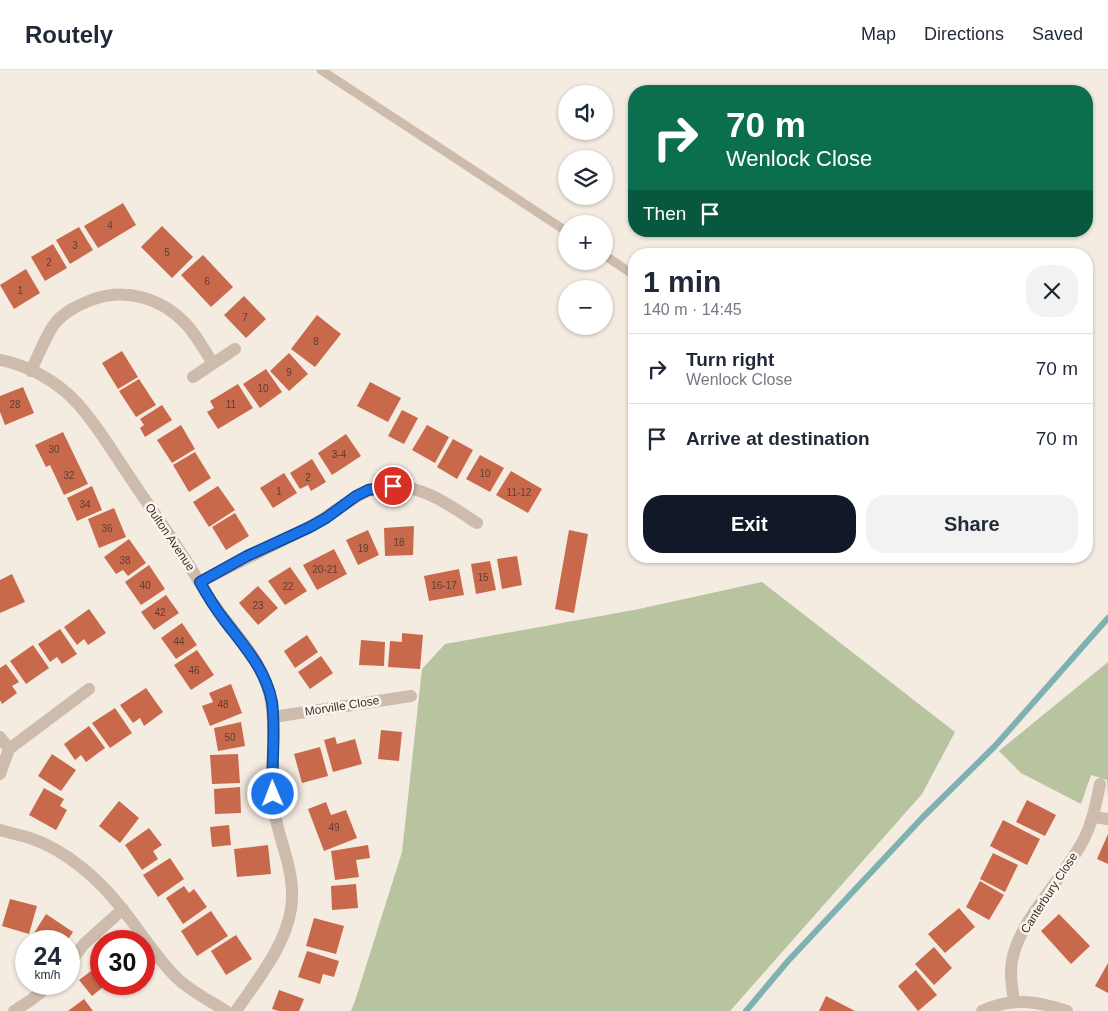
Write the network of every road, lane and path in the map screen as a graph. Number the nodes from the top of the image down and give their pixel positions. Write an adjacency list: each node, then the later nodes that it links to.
1 (321, 70): 2 (lane)
2 (558, 226)
3 (613, 261): 4 (lane)
4 (628, 271)
5 (235, 349): 7 (street)
6 (0, 360): 8 (street, Oulton Avenue)
7 (213, 363): 8 (street); 9 (street)
8 (31, 371): 11 (street, Oulton Avenue)
9 (193, 377)
10 (477, 523): 11 (street)
11 (200, 582): 14 (street, Oulton Avenue)
12 (89, 689): 16 (street)
13 (412, 696): 14 (street, Morville Close)
14 (273, 717): 29 (street, Oulton Avenue)
15 (0, 737): 16 (street)
16 (9, 749): 17 (street)
17 (0, 774)
18 (1100, 784): 19 (street, Canterbury Close)
19 (1094, 816): 20 (street); 25 (street, Canterbury Close)
20 (1108, 820)
21 (0, 830): 22 (street)
22 (123, 909): 23 (street); 28 (street)
23 (80, 949)
24 (42, 995): 26 (street)
25 (1014, 1002): 30 (street); 31 (street)
26 (34, 1006): 27 (street)
27 (14, 1011)
28 (226, 1011)
29 (236, 1011)
30 (982, 1011)
31 (1067, 1011)

